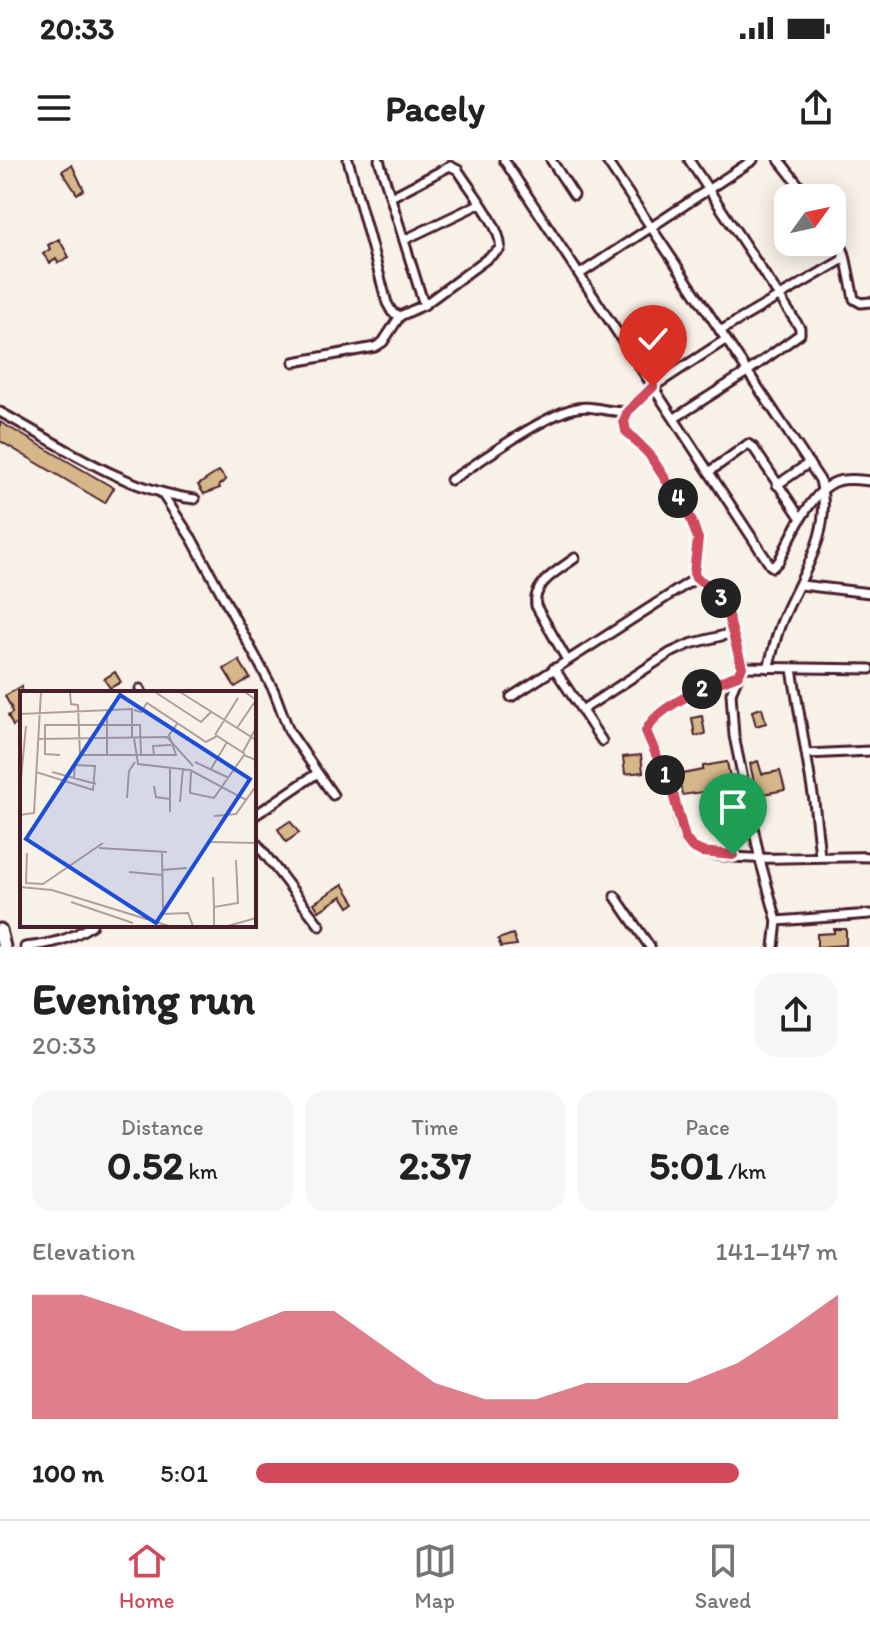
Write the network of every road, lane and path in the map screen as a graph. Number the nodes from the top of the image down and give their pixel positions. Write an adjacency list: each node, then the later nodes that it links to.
1 (348, 160): 22 (street)
2 (379, 160): 12 (street)
3 (504, 160): 18 (street)
4 (551, 160): 11 (street)
5 (606, 160): 14 (street)
6 (689, 160): 10 (street)
7 (753, 160): 10 (street)
8 (779, 160): 9 (street)
9 (798, 184)
10 (708, 191): 14 (street); 19 (street)
11 (574, 195)
12 (391, 197): 13 (street); 15 (street)
13 (479, 204): 15 (street); 21 (street)
14 (650, 228): 18 (street); 23 (street)
15 (404, 240): 21 (street)
16 (843, 256): 19 (street)
17 (845, 256): 20 (street)
18 (580, 274): 27 (street)
19 (779, 296): 23 (street); 26 (street)
20 (870, 302)
21 (424, 305): 22 (street)
22 (400, 316): 25 (street)
23 (720, 331): 24 (street)
24 (725, 340): 26 (street); 27 (street)
25 (294, 362)
26 (747, 372): 30 (street); 31 (street)
27 (653, 387): 28 (street); 30 (street)
28 (628, 411): 33 (street); 41 (street)
29 (0, 412): 37 (street)
30 (675, 418): 32 (street)
31 (809, 463): 35 (street); 36 (street)
32 (709, 472): 35 (street); 39 (street)
33 (451, 480)
34 (870, 481): 36 (street)
35 (777, 485): 39 (street)
36 (823, 490): 39 (street); 42 (street)
37 (163, 495): 38 (street); 56 (street)
38 (195, 499)
39 (800, 517)
40 (575, 558): 45 (street)
41 (696, 578): 44 (street); 45 (street)
42 (801, 585): 43 (street); 47 (street)
43 (870, 593)
44 (733, 633): 50 (street); 52 (street)
45 (567, 660): 46 (street)
46 (554, 668): 51 (street); 52 (street)
47 (768, 668): 48 (street); 50 (street)
48 (792, 669): 49 (street); 55 (street)
49 (870, 669)
50 (740, 671): 62 (street); 62 (street)
51 (511, 697)
52 (582, 710): 53 (street)
53 (602, 741)
54 (870, 751): 55 (street)
55 (807, 754): 60 (street)
56 (316, 774): 57 (street); 58 (street)
57 (333, 795)
58 (256, 815)
59 (256, 843): 66 (street)
60 (820, 856): 61 (street); 62 (street)
61 (870, 857)
62 (760, 860): 65 (street)
63 (615, 896): 72 (street)
64 (870, 914): 65 (street)
65 (777, 921): 73 (street)
66 (320, 926)
67 (89, 927): 69 (street)
68 (0, 930): 70 (main road)
69 (57, 945): 71 (street)
70 (4, 947)
71 (25, 947)
72 (650, 947)
73 (774, 947)

